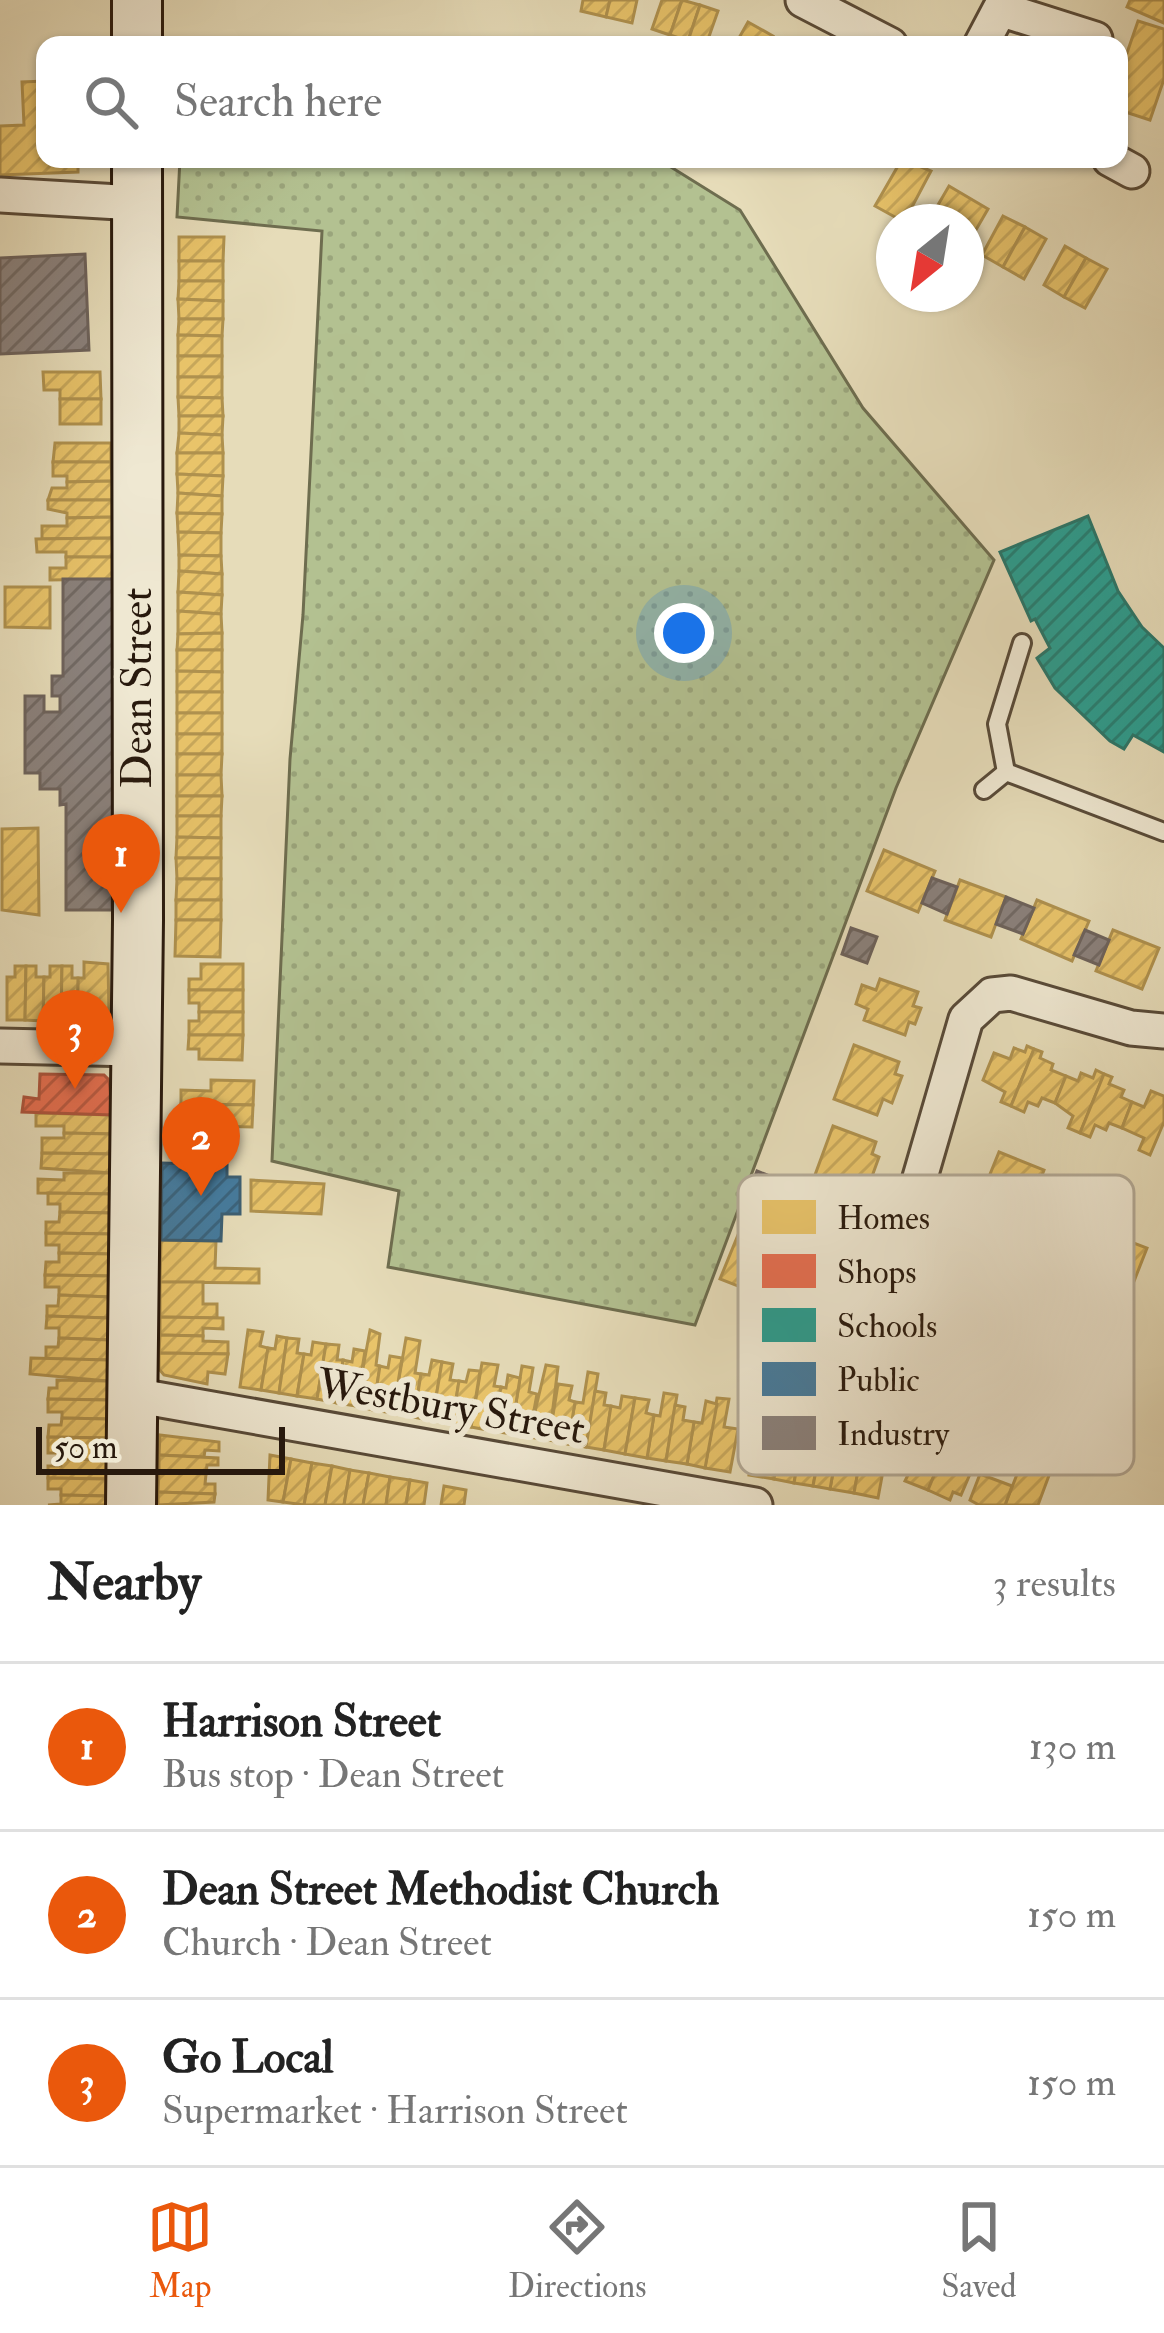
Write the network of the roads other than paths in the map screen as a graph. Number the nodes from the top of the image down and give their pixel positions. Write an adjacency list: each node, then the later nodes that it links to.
1 (137, 0): 3 (street)
2 (803, 0): 4 (street)
3 (137, 36)
4 (873, 36)
5 (986, 36): 6 (street)
6 (1086, 36)
7 (136, 181): 8 (street); 15 (street, Dean Street)
8 (0, 195)
9 (1022, 643): 10 (lane)
10 (1006, 772): 11 (lane); 12 (lane)
11 (984, 790)
12 (1164, 832)
13 (1164, 1031): 16 (street)
14 (0, 1046): 15 (street)
15 (136, 1048): 17 (street, Dean Street)
16 (921, 1175)
17 (133, 1395): 18 (street, Dean Street); 19 (street, Westbury Street)
18 (131, 1505)
19 (755, 1505)

